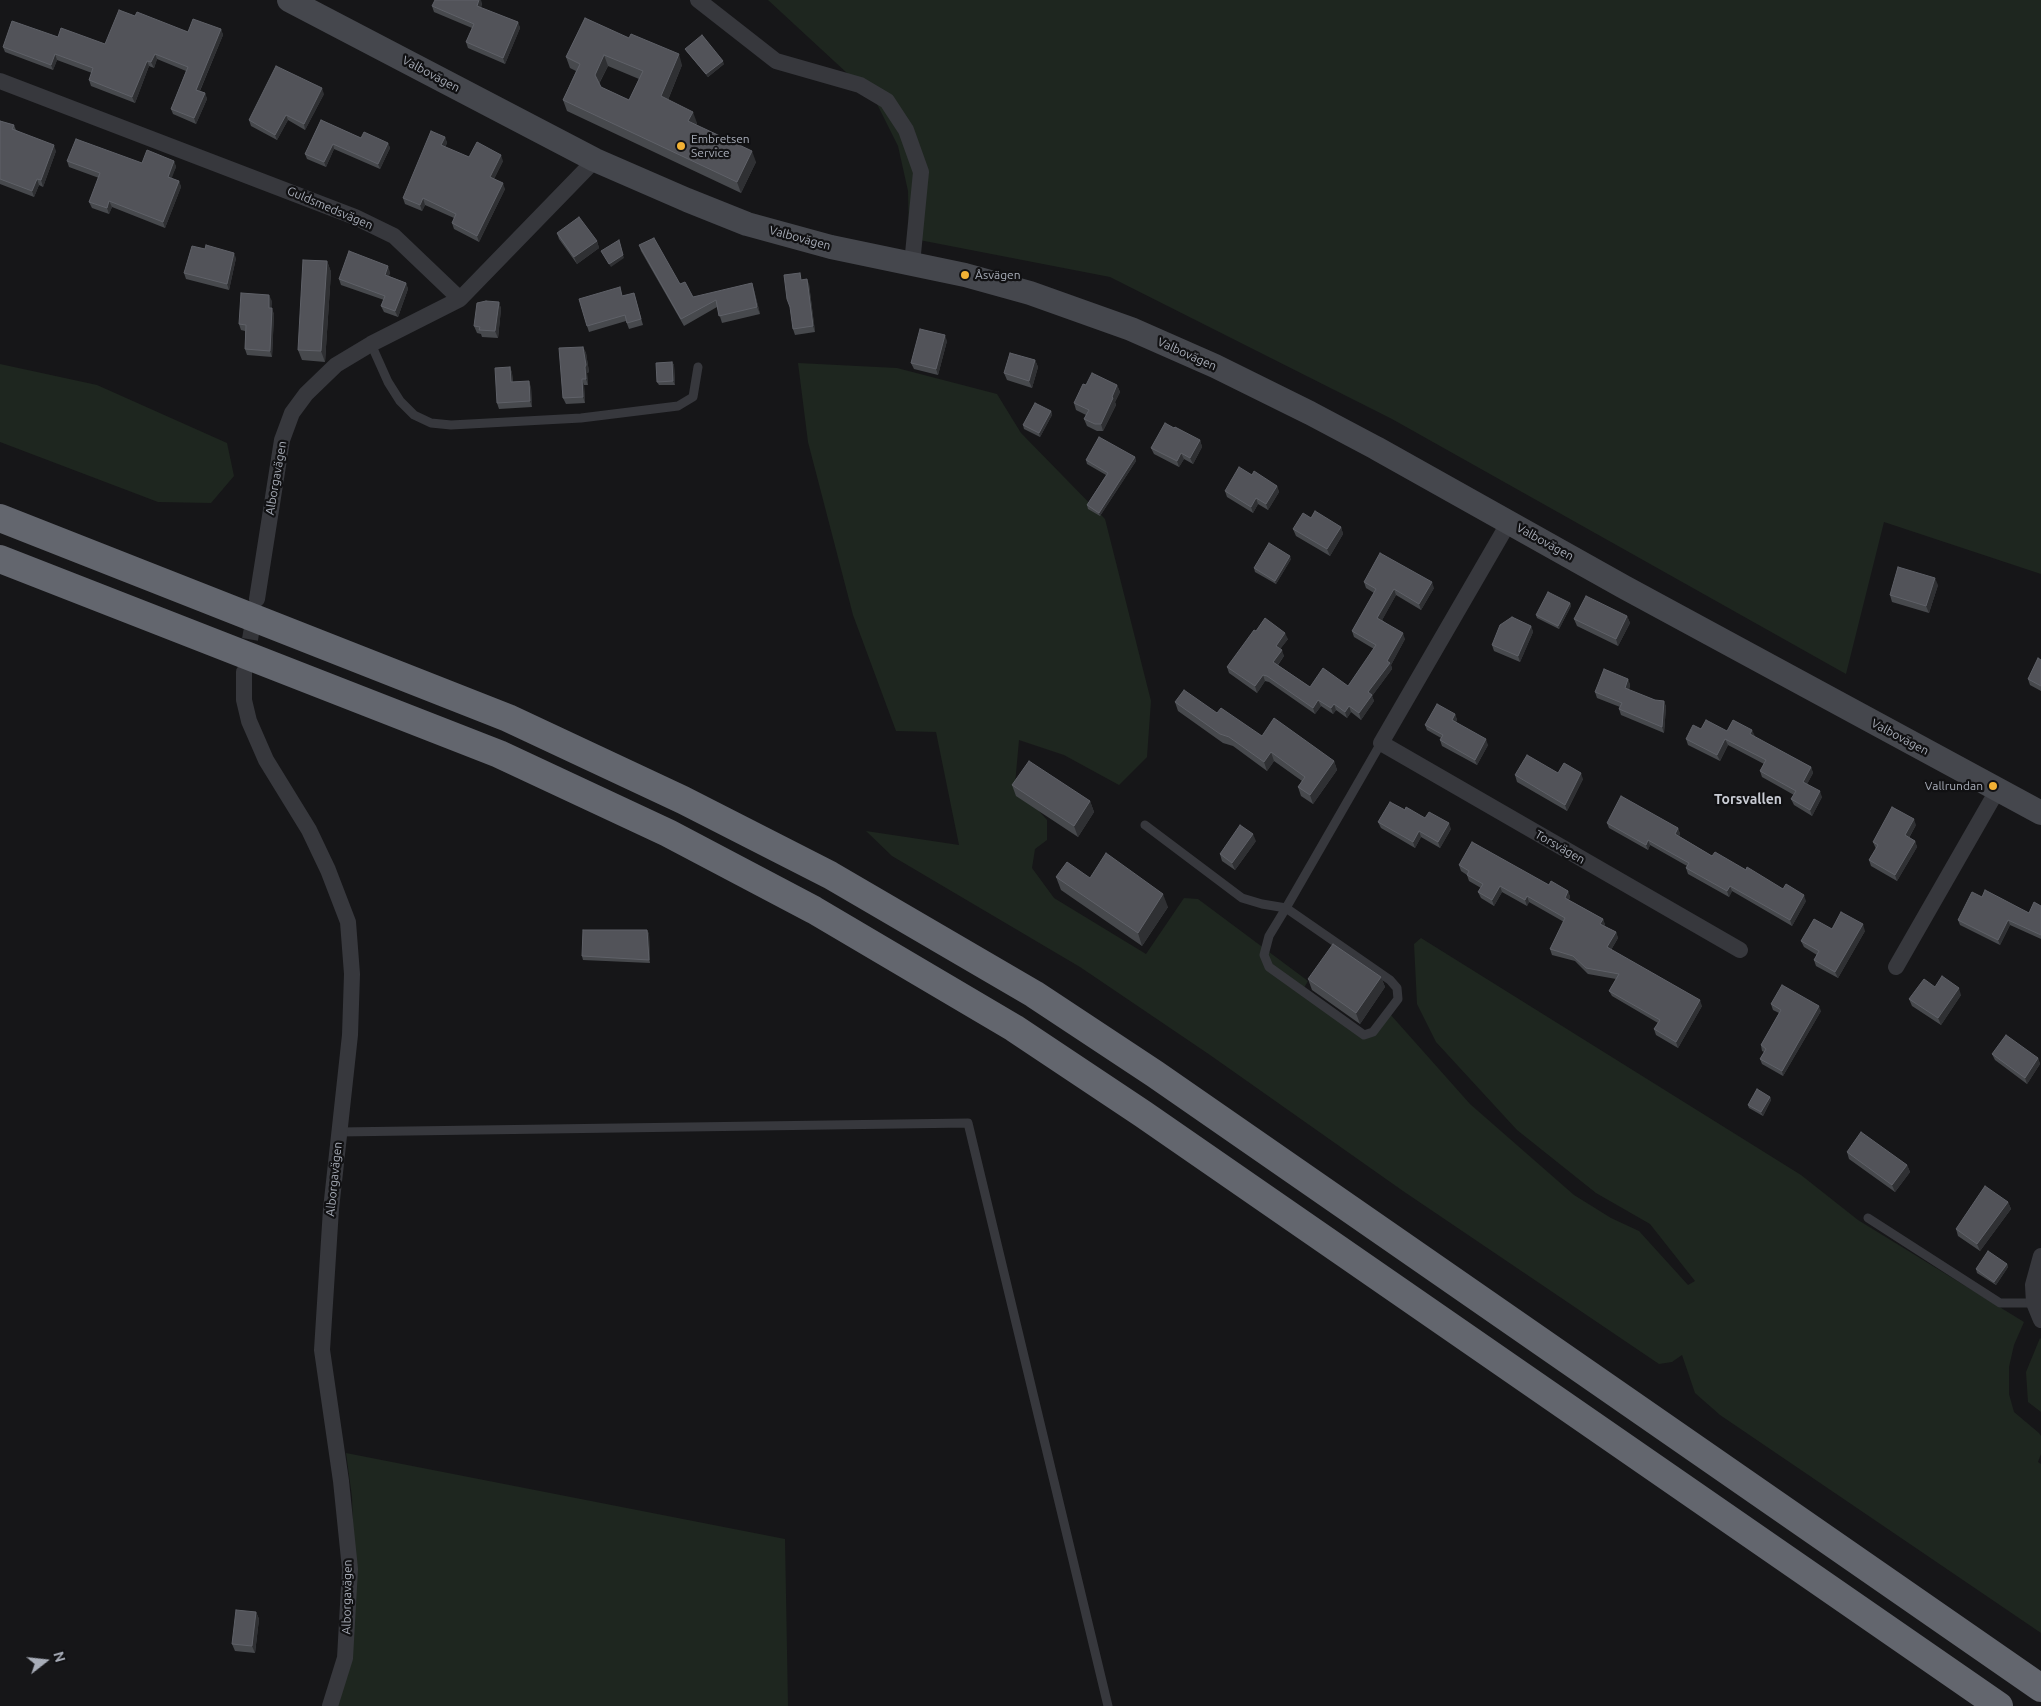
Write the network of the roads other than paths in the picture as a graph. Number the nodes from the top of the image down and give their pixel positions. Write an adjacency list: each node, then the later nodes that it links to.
1 (289, 0): 4 (main road, Valbovägen)
2 (698, 0): 5 (street)
3 (0, 81): 6 (street, Guldsmedsvägen)
4 (594, 160): 5 (main road, Valbovägen); 6 (street)
5 (912, 264): 10 (main road, Valbovägen)
6 (460, 299): 7 (street, Alborgavägen)
7 (371, 344): 8 (lane); 12 (street, Alborgavägen)
8 (698, 367)
9 (0, 518): 26 (highway)
10 (1509, 522): 14 (street); 15 (main road, Valbovägen)
11 (0, 559): 29 (highway)
12 (257, 599)
13 (244, 672): 21 (street, Alborgavägen)
14 (1381, 743): 18 (lane); 19 (street, Torsvägen)
15 (1998, 789): 16 (main road, Valbovägen); 20 (street)
16 (2041, 813)
17 (1145, 825): 18 (lane)
18 (1286, 908): 18 (lane)
19 (1740, 950)
20 (1896, 967)
21 (339, 1132): 27 (street, Alborgavägen); 28 (lane)
22 (1868, 1218): 24 (lane)
23 (2041, 1256): 24 (street)
24 (2034, 1303): 25 (street)
25 (2041, 1320)
26 (2041, 1688)
27 (330, 1706)
28 (1108, 1706)
29 (1999, 1706)

